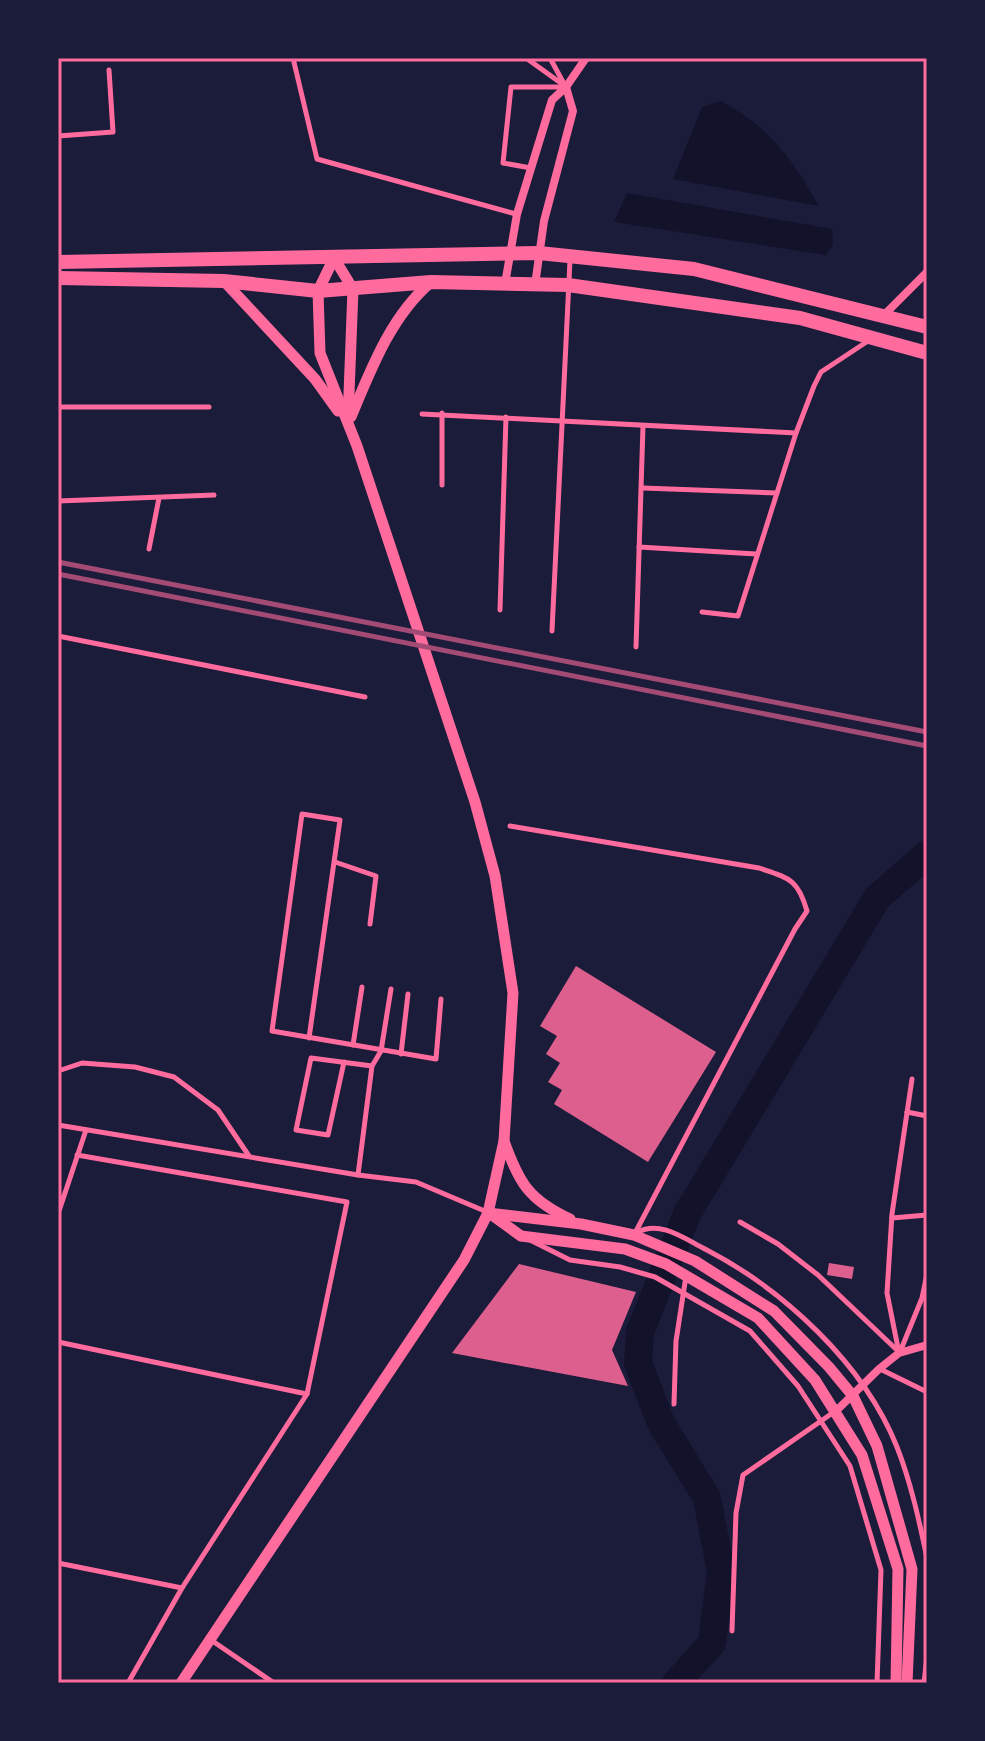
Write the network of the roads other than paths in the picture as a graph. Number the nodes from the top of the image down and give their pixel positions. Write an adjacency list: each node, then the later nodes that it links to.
1 (293, 58): 9 (lane)
2 (526, 58): 6 (lane)
3 (550, 58): 6 (lane)
4 (586, 58): 6 (street)
5 (109, 70): 7 (lane)
6 (566, 87): 8 (street); 8 (lane); 11 (street)
7 (58, 136)
8 (531, 168): 9 (street)
9 (517, 214): 10 (street)
10 (510, 252): 11 (main road); 13 (main road); 19 (street)
11 (539, 253): 12 (main road); 20 (street)
12 (571, 256): 21 (lane); 24 (main road)
13 (334, 258): 14 (main road); 22 (street); 23 (street)
14 (58, 262)
15 (927, 272): 24 (street)
16 (58, 278): 17 (main road)
17 (224, 281): 23 (main road); 34 (street)
18 (431, 282): 19 (main road); 22 (main road); 34 (street)
19 (505, 284): 20 (main road)
20 (535, 285): 21 (main road)
21 (568, 285): 26 (main road); 33 (lane)
22 (353, 289): 23 (main road); 34 (street)
23 (318, 291): 34 (street)
24 (884, 315): 25 (main road); 26 (lane)
25 (927, 327)
26 (875, 338): 27 (main road); 36 (lane)
27 (927, 353)
28 (58, 407): 29 (lane)
29 (209, 407)
30 (442, 413): 31 (lane); 32 (lane); 37 (lane)
31 (422, 414)
32 (506, 417): 33 (lane); 46 (lane)
33 (561, 421): 35 (lane); 48 (lane)
34 (348, 425): 71 (street)
35 (643, 426): 36 (lane); 38 (lane)
36 (796, 433): 39 (lane)
37 (442, 485)
38 (643, 488): 39 (lane); 43 (lane)
39 (777, 493): 45 (lane)
40 (214, 495): 41 (lane)
41 (159, 498): 42 (lane); 44 (lane)
42 (58, 501)
43 (639, 547): 45 (lane); 50 (lane)
44 (149, 549)
45 (756, 554): 47 (lane)
46 (500, 610)
47 (702, 612)
48 (552, 631)
49 (58, 636): 51 (lane)
50 (636, 647)
51 (365, 697)
52 (510, 826): 81 (lane)
53 (335, 862): 54 (lane); 59 (lane); 59 (lane)
54 (370, 924)
55 (362, 987): 60 (lane)
56 (391, 989): 61 (lane)
57 (408, 994): 62 (lane)
58 (441, 999): 62 (lane)
59 (309, 1038): 60 (lane)
60 (353, 1045): 61 (lane)
61 (381, 1051): 62 (lane); 64 (lane)
62 (401, 1054)
63 (344, 1062): 63 (lane); 64 (lane)
64 (372, 1066): 74 (lane)
65 (58, 1071): 73 (lane)
66 (912, 1079): 67 (lane)
67 (907, 1112): 68 (lane); 78 (lane)
68 (927, 1116)
69 (58, 1125): 70 (lane)
70 (86, 1130): 72 (lane); 73 (lane)
71 (504, 1141): 75 (street); 80 (street)
72 (77, 1155): 76 (lane); 92 (lane)
73 (250, 1157): 74 (lane)
74 (358, 1175): 75 (lane)
75 (488, 1213): 80 (street); 82 (street); 101 (street)
76 (58, 1214)
77 (927, 1215): 78 (lane)
78 (892, 1218): 88 (lane)
79 (740, 1222): 88 (lane)
80 (581, 1224): 81 (street)
81 (634, 1235): 90 (lane); 93 (street)
82 (521, 1236): 83 (street); 85 (lane)
83 (684, 1274): 85 (lane); 95 (street)
84 (927, 1274): 88 (lane)
85 (682, 1292): 94 (lane); 96 (lane)
86 (58, 1342): 92 (lane)
87 (927, 1345): 88 (street)
88 (899, 1353): 89 (street)
89 (879, 1369): 90 (street); 91 (lane)
90 (862, 1385): 93 (street); 97 (lane)
91 (927, 1392)
92 (307, 1394): 99 (lane)
93 (853, 1396): 95 (street); 108 (street)
94 (674, 1404)
95 (835, 1412): 96 (lane); 107 (street)
96 (821, 1419): 100 (lane); 106 (lane)
97 (927, 1558)
98 (58, 1563): 99 (lane)
99 (182, 1588): 103 (lane)
100 (732, 1631)
101 (210, 1639): 104 (street); 105 (lane)
102 (927, 1656): 109 (lane)
103 (128, 1683)
104 (181, 1683)
105 (274, 1683)
106 (877, 1683)
107 (896, 1683)
108 (907, 1683)
109 (924, 1683)

